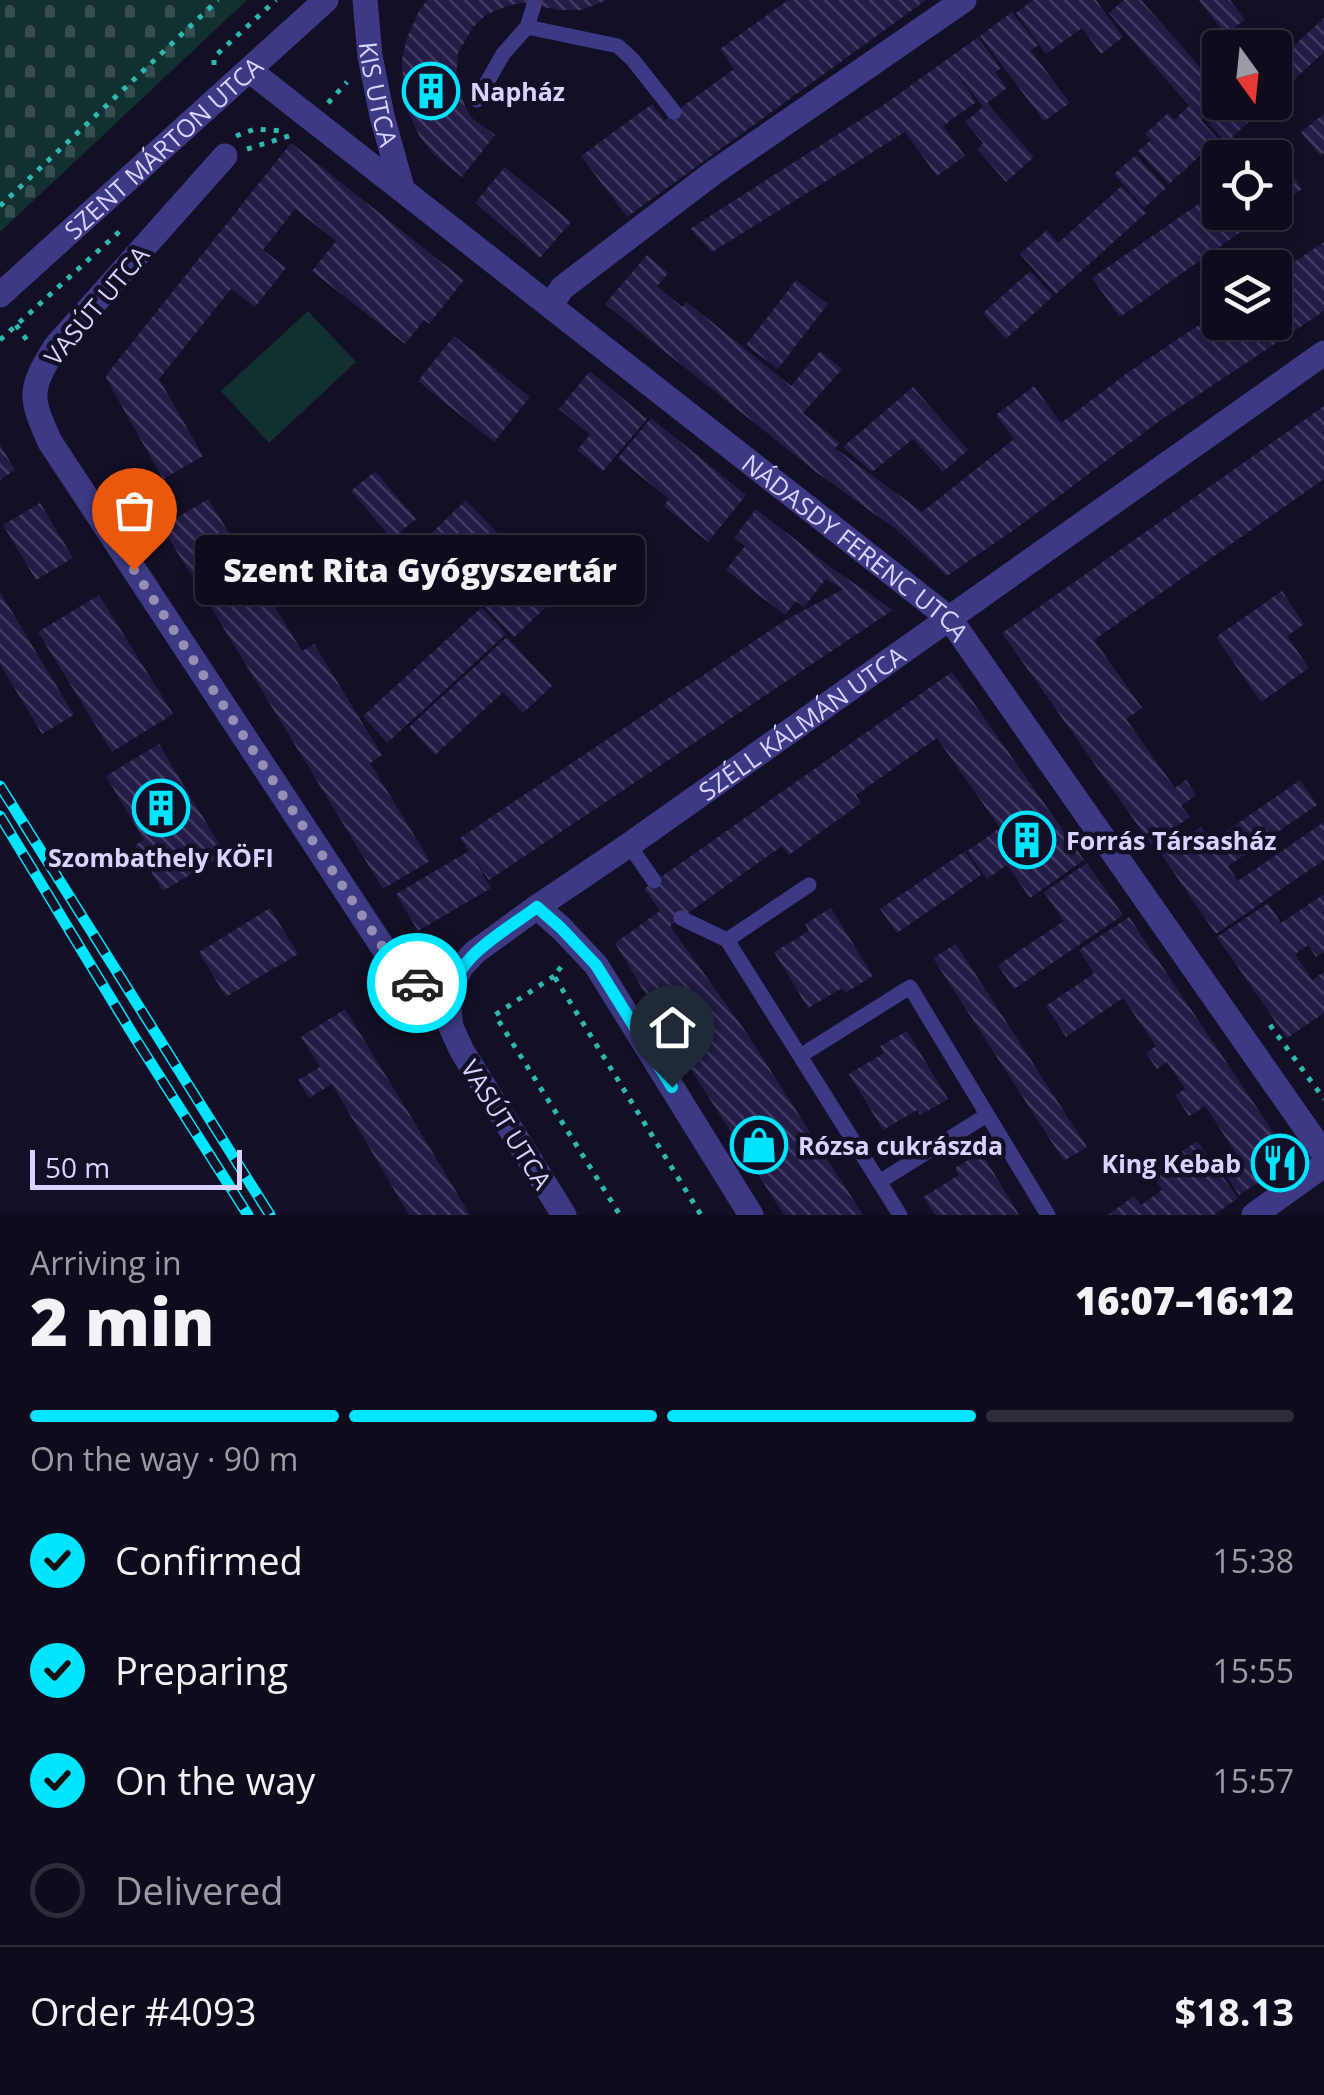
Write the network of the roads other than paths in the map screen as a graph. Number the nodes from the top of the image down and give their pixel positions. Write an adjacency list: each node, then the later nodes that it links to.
1 (326, 0): 6 (street, SZENT MÁRTON UTCA)
2 (365, 0): 10 (street, KIS UTCA)
3 (964, 0): 12 (street)
4 (534, 5): 5 (lane)
5 (527, 27): 7 (lane); 8 (lane)
6 (249, 70): 10 (street, NÁDASDY FERENC UTCA); 11 (street, SZENT MÁRTON UTCA)
7 (477, 100)
8 (674, 112)
9 (226, 156): 21 (street, VASÚT UTCA)
10 (402, 188): 12 (street, NÁDASDY FERENC UTCA)
11 (0, 295)
12 (551, 305): 14 (street, NÁDASDY FERENC UTCA)
13 (1324, 353): 14 (street, SZÉLL KÁLMÁN UTCA)
14 (950, 618): 15 (street, SZÉLL KÁLMÁN UTCA); 24 (street, NÁDASDY FERENC UTCA)
15 (629, 846): 16 (lane); 18 (street, SZÉLL KÁLMÁN UTCA)
16 (654, 882)
17 (809, 886): 20 (lane)
18 (537, 907): 21 (street, SZÉLL KÁLMÁN UTCA); 28 (street)
19 (680, 918): 20 (lane)
20 (727, 940): 22 (lane)
21 (448, 1002): 27 (street, VASÚT UTCA)
22 (800, 1056): 23 (lane); 26 (lane)
23 (988, 1115): 26 (lane); 30 (lane)
24 (1324, 1154)
25 (1324, 1165): 31 (street)
26 (879, 1182): 29 (lane)
27 (564, 1215)
28 (751, 1215)
29 (900, 1215)
30 (1048, 1215)
31 (1254, 1215)

